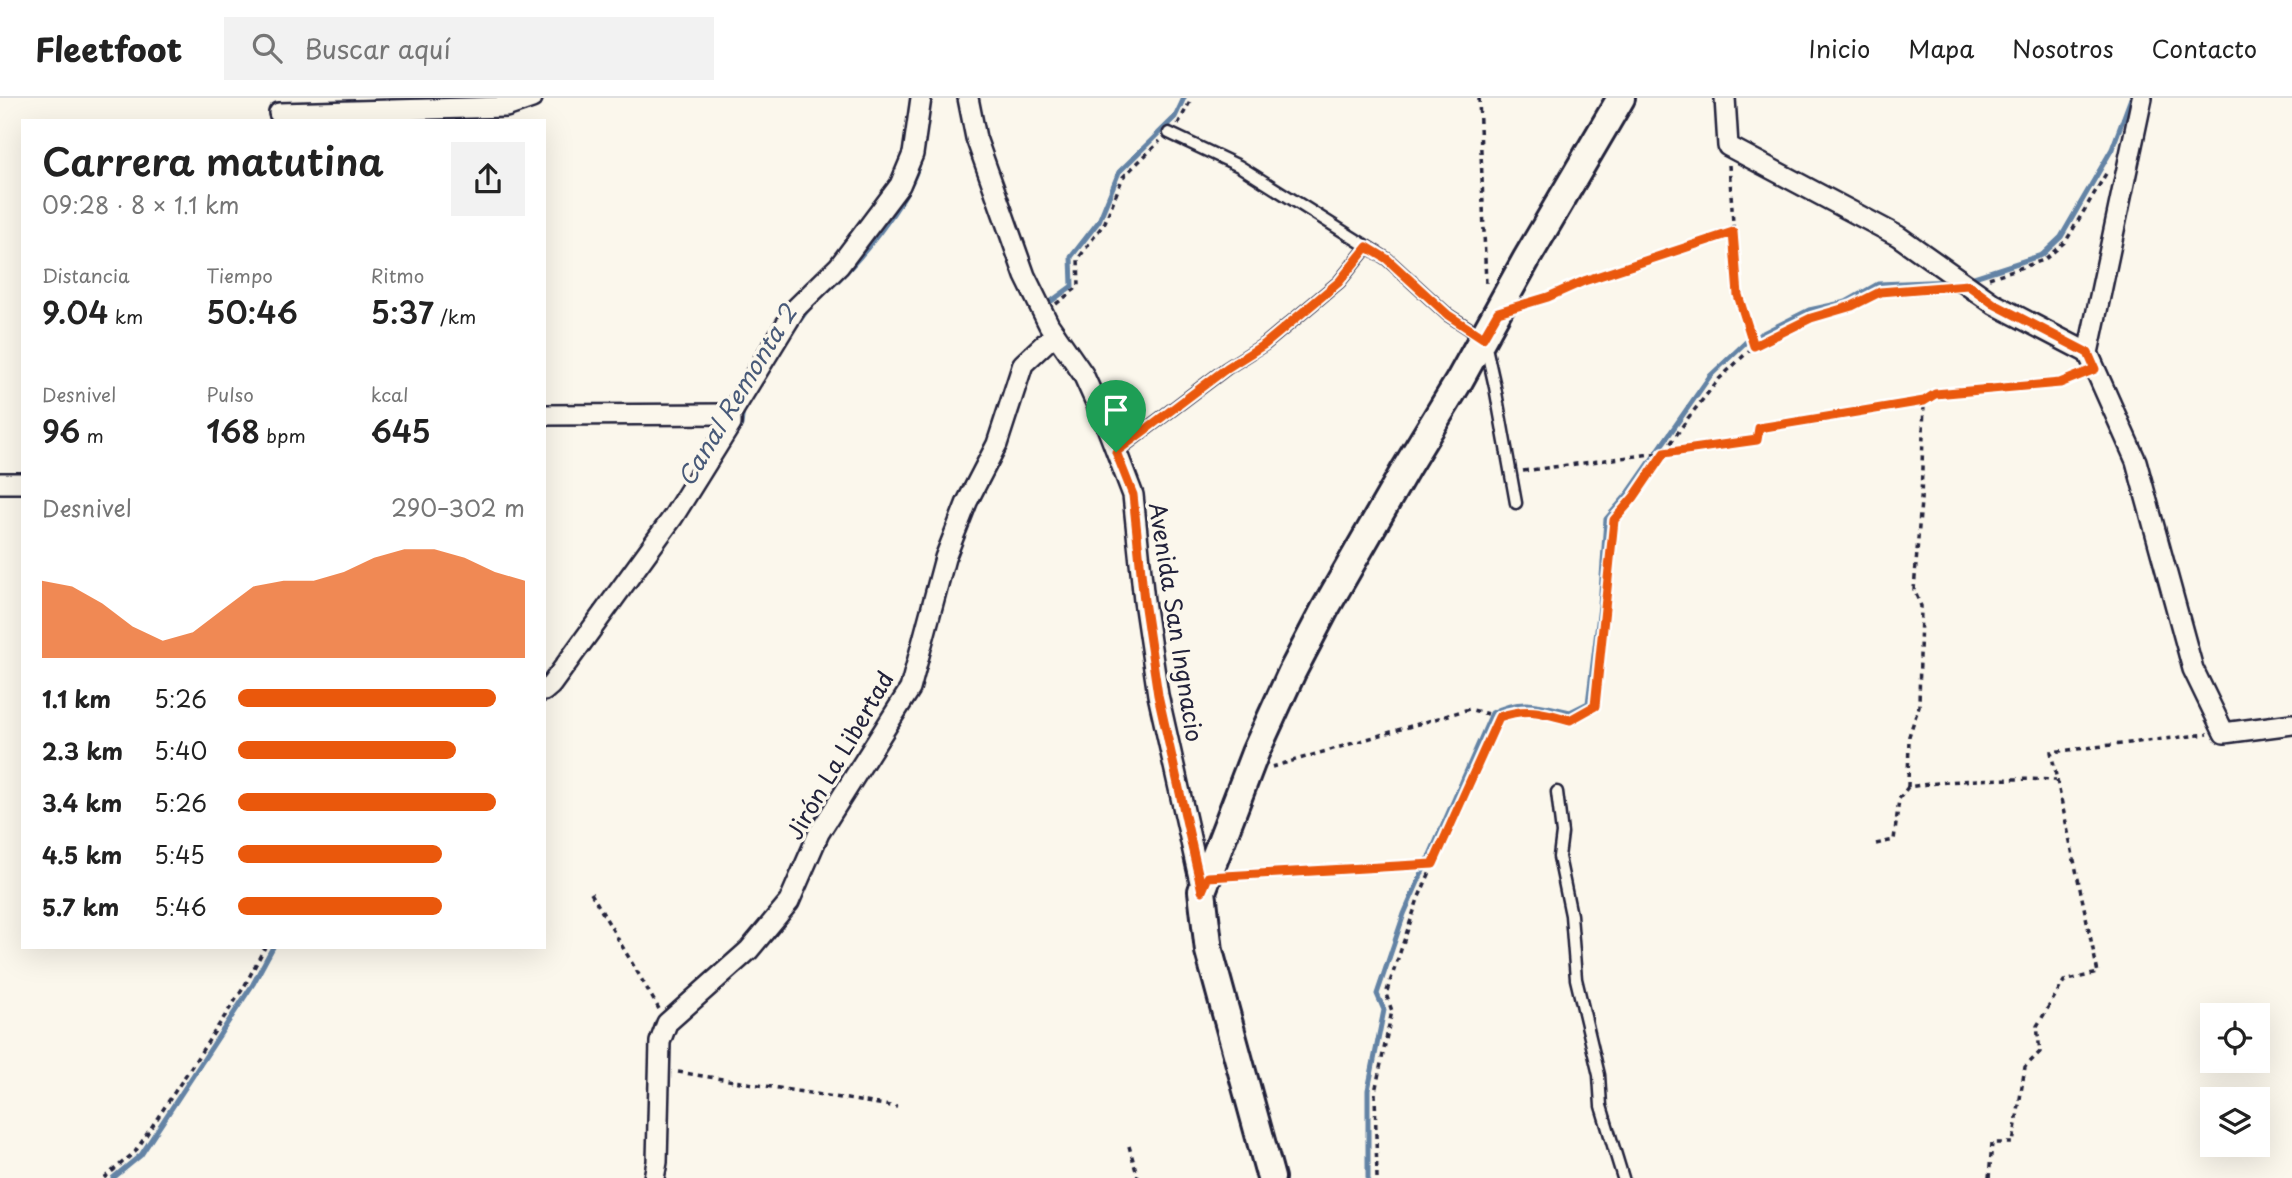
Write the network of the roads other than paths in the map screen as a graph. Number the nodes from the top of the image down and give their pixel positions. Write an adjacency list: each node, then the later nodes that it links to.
1 (532, 98): 7 (street)
2 (921, 98): 13 (street)
3 (968, 98): 10 (street, Avenida San Ingnacio)
4 (1621, 98): 11 (street)
5 (1725, 98): 12 (street)
6 (2142, 98): 12 (street)
7 (279, 113)
8 (1169, 133): 9 (lane)
9 (1367, 247): 11 (lane); 15 (lane)
10 (1055, 334): 15 (street, Avenida San Ingnacio); 23 (street, Jirón La Libertad)
11 (1483, 338): 18 (lane); 22 (street)
12 (2091, 361): 20 (street)
13 (731, 414): 14 (street); 19 (street)
14 (546, 415)
15 (1116, 452): 22 (street, Avenida San Ingnacio)
16 (0, 483): 17 (street)
17 (21, 483)
18 (1516, 503)
19 (546, 689)
20 (2292, 724)
21 (1557, 792): 25 (lane)
22 (1205, 884): 24 (street)
23 (654, 1178)
24 (1271, 1178)
25 (1623, 1178)

